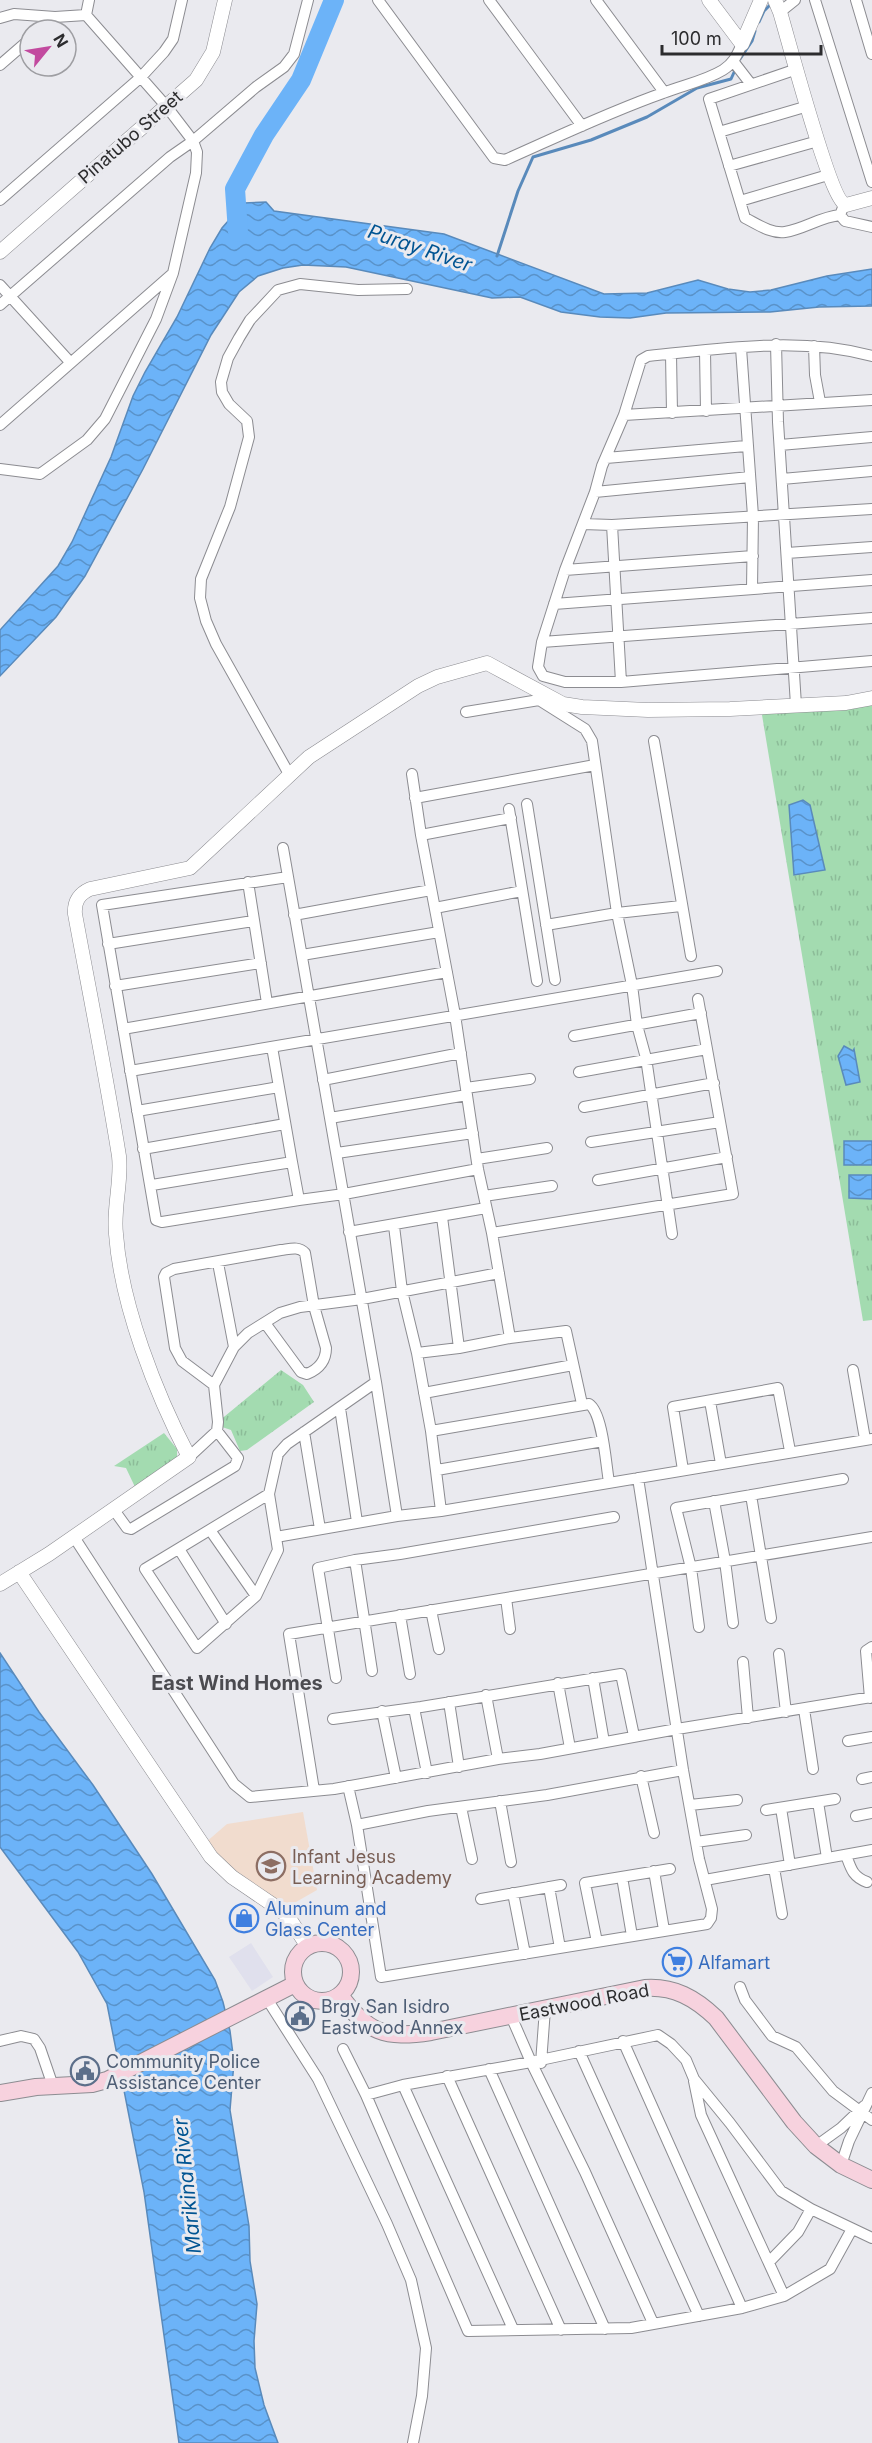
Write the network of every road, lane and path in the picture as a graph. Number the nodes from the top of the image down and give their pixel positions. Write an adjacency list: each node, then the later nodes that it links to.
1 (89, 0): 14 (street)
2 (182, 0): 23 (street)
3 (225, 0): 27 (street, Pinatubo Street)
4 (308, 0): 30 (street)
5 (378, 0): 28 (street)
6 (489, 0): 28 (street)
7 (596, 0): 25 (street)
8 (709, 0): 17 (street)
9 (761, 0): 17 (street)
10 (795, 0): 13 (street)
11 (815, 0): 34 (street)
12 (856, 0): 19 (street)
13 (778, 6): 22 (street)
14 (86, 15): 15 (street); 23 (street)
15 (55, 17): 16 (street)
16 (0, 18)
17 (742, 44): 20 (street)
18 (18, 49): 21 (street)
19 (872, 54)
20 (735, 63): 24 (street); 25 (street)
21 (0, 65)
22 (797, 69): 24 (street); 26 (street)
23 (141, 77): 27 (street); 36 (street)
24 (747, 79): 29 (street)
25 (664, 92): 28 (street)
26 (808, 106): 29 (street); 31 (street)
27 (167, 107): 30 (street); 40 (street, Pinatubo Street)
28 (582, 126)
29 (719, 132): 32 (street)
30 (193, 141): 41 (street); 44 (street)
31 (818, 141): 32 (street); 33 (street)
32 (729, 166): 37 (street)
33 (828, 175): 37 (street); 38 (street)
34 (872, 182)
35 (872, 198): 38 (street)
36 (0, 200)
37 (740, 201): 38 (street)
38 (842, 210): 39 (street)
39 (872, 227)
40 (0, 252)
41 (173, 273): 52 (street); 65 (street)
42 (0, 285): 44 (street)
43 (407, 289): 97 (street)
44 (10, 296): 45 (street); 52 (street)
45 (0, 305)
46 (776, 344): 47 (street); 48 (street); 55 (street)
47 (814, 346): 51 (street); 54 (street)
48 (741, 348): 49 (street); 56 (street)
49 (705, 351): 50 (street); 57 (street)
50 (671, 354): 58 (street); 59 (street)
51 (872, 356)
52 (70, 363): 60 (street)
53 (872, 400): 54 (street)
54 (819, 402): 55 (street)
55 (778, 405): 56 (street); 62 (street)
56 (744, 409): 57 (street); 63 (street)
57 (706, 411): 58 (street)
58 (672, 413): 59 (street)
59 (624, 416): 64 (street)
60 (0, 425)
61 (872, 437): 62 (street)
62 (780, 444): 68 (street)
63 (746, 446): 64 (street); 67 (street)
64 (606, 458): 69 (street)
65 (0, 469)
66 (872, 471): 68 (street)
67 (750, 477): 69 (street); 71 (street)
68 (782, 479): 72 (street)
69 (596, 492): 73 (street)
70 (872, 509): 72 (street)
71 (753, 516): 72 (street); 74 (street); 77 (street)
72 (784, 516): 76 (street)
73 (583, 524): 74 (street); 79 (street)
74 (612, 525): 78 (street)
75 (872, 547): 76 (street)
76 (787, 553): 81 (street)
77 (753, 556): 78 (street); 82 (street)
78 (614, 566): 79 (street); 83 (street)
79 (565, 570): 84 (street)
80 (872, 580): 81 (street)
81 (788, 586): 82 (street); 86 (street)
82 (752, 589): 83 (street)
83 (616, 599): 84 (street); 87 (street)
84 (554, 604): 88 (street)
85 (872, 618): 86 (street)
86 (791, 624): 87 (street); 90 (street)
87 (618, 637): 88 (street); 91 (street)
88 (542, 642): 91 (street)
89 (872, 661): 90 (street)
90 (793, 668): 91 (street); 93 (street)
91 (621, 682)
92 (872, 698): 93 (street)
93 (796, 705): 97 (street)
94 (466, 712): 96 (street)
95 (654, 741): 107 (street)
96 (595, 765): 99 (street); 109 (street)
97 (289, 774): 198 (street)
98 (412, 774): 99 (street)
99 (415, 798): 101 (street)
100 (527, 804): 112 (street)
101 (421, 835): 105 (street); 106 (street)
102 (283, 848): 103 (street)
103 (288, 877): 104 (street); 110 (street)
104 (248, 882): 111 (street); 114 (street)
105 (431, 890): 108 (street); 110 (street)
106 (522, 891): 108 (street); 121 (street)
107 (681, 906): 109 (street); 116 (street)
108 (435, 908): 113 (street)
109 (617, 913): 112 (street); 122 (street)
110 (294, 915): 115 (street)
111 (253, 921): 114 (street); 117 (street)
112 (546, 925): 120 (street)
113 (439, 933): 115 (street); 119 (street)
114 (108, 944): 123 (street)
115 (302, 955): 124 (street)
116 (691, 956)
117 (261, 963): 123 (street); 126 (street)
118 (717, 971): 122 (street)
119 (447, 972): 124 (street); 128 (street)
120 (555, 980)
121 (537, 981)
122 (632, 985): 128 (street); 129 (street)
123 (115, 986): 130 (street)
124 (308, 998): 126 (street); 132 (street)
125 (698, 999): 127 (street)
126 (267, 1003): 130 (street)
127 (700, 1013): 129 (street); 134 (street)
128 (455, 1015): 132 (street); 135 (street)
129 (637, 1025): 131 (street); 136 (street)
130 (123, 1029): 137 (street)
131 (574, 1036)
132 (316, 1039): 133 (street); 140 (street)
133 (272, 1047): 137 (street); 142 (street)
134 (707, 1049): 136 (street); 141 (street)
135 (460, 1053): 140 (street); 143 (street)
136 (646, 1058): 138 (street); 144 (street)
137 (130, 1071): 146 (street)
138 (579, 1071)
139 (530, 1079): 143 (street)
140 (323, 1080): 147 (street)
141 (714, 1083): 144 (street); 148 (street)
142 (279, 1087): 146 (street); 149 (street)
143 (466, 1091): 147 (street); 151 (street)
144 (651, 1093): 145 (street); 150 (street)
145 (584, 1107)
146 (137, 1111): 154 (street)
147 (330, 1118): 155 (street)
148 (720, 1122): 150 (street); 156 (street)
149 (285, 1124): 154 (street); 157 (street)
150 (655, 1131): 152 (street); 159 (street)
151 (472, 1133): 155 (street); 158 (street)
152 (591, 1142)
153 (547, 1148): 158 (street)
154 (143, 1149): 161 (street)
155 (337, 1154): 163 (street)
156 (727, 1157): 159 (street); 166 (street)
157 (292, 1162): 161 (street); 165 (street)
158 (477, 1164): 163 (street); 164 (street)
159 (662, 1169): 160 (street); 166 (street)
160 (598, 1180)
161 (152, 1185): 165 (street)
162 (552, 1186): 164 (street)
163 (344, 1194): 165 (street); 170 (street)
164 (484, 1196): 167 (street)
165 (299, 1200)
166 (669, 1205): 171 (street); 172 (street)
167 (486, 1208): 168 (street); 171 (street)
168 (442, 1216): 169 (street); 175 (street)
169 (394, 1226): 170 (street); 176 (street)
170 (350, 1232): 177 (street)
171 (492, 1233): 174 (street)
172 (672, 1234)
173 (218, 1263): 178 (street); 181 (street); 187 (street)
174 (499, 1273): 175 (street); 180 (street)
175 (450, 1281): 176 (street); 182 (street)
176 (402, 1291): 177 (street); 183 (street)
177 (362, 1299): 178 (street); 186 (street)
178 (314, 1305): 179 (street); 179 (street)
179 (265, 1323): 181 (street)
180 (510, 1338): 182 (street); 184 (street)
181 (234, 1347): 187 (street)
182 (459, 1348): 183 (street)
183 (417, 1353): 188 (street)
184 (573, 1365): 188 (street); 190 (street)
185 (854, 1370): 195 (street)
186 (376, 1383): 191 (street); 210 (street)
187 (214, 1385): 192 (street)
188 (424, 1393): 193 (street)
189 (710, 1401): 197 (street); 199 (street); 201 (street)
190 (582, 1404): 193 (street); 196 (street)
191 (340, 1408): 194 (street); 212 (street)
192 (217, 1431): 198 (street); 208 (street)
193 (431, 1431): 200 (street)
194 (304, 1432): 205 (street); 213 (street)
195 (869, 1439): 197 (street)
196 (603, 1442): 200 (street); 204 (street)
197 (790, 1451): 199 (street)
198 (189, 1457): 208 (street)
199 (721, 1464): 201 (street)
200 (437, 1470): 209 (street)
201 (683, 1470): 202 (street)
202 (638, 1478): 204 (street); 224 (street)
203 (843, 1479): 206 (street)
204 (609, 1482): 209 (street)
205 (269, 1494): 214 (street); 216 (street)
206 (751, 1495): 207 (street); 219 (street)
207 (714, 1501): 221 (street); 222 (street)
208 (114, 1510): 215 (street)
209 (441, 1511): 210 (street)
210 (397, 1516): 212 (street)
211 (614, 1517): 220 (street)
212 (357, 1522): 213 (street)
213 (320, 1529): 216 (street)
214 (210, 1530): 218 (street); 226 (street)
215 (74, 1537): 223 (street); 269 (street)
216 (276, 1537): 226 (street)
217 (872, 1537): 219 (street)
218 (179, 1549): 233 (street); 233 (street)
219 (760, 1555): 221 (street); 230 (street)
220 (355, 1560): 231 (street); 235 (street)
221 (725, 1562): 222 (street); 232 (street)
222 (691, 1568): 224 (street); 234 (street)
223 (19, 1572): 225 (street); 304 (street)
224 (653, 1574): 227 (street); 255 (street)
225 (0, 1584)
226 (256, 1596): 233 (street)
227 (506, 1598): 228 (street); 236 (street)
228 (431, 1610): 229 (street); 238 (street)
229 (400, 1615): 231 (street); 242 (street)
230 (771, 1618)
231 (365, 1622): 235 (street); 241 (street)
232 (733, 1623)
233 (226, 1624)
234 (699, 1627)
235 (328, 1628): 243 (street); 269 (street)
236 (510, 1629)
237 (872, 1647): 247 (street)
238 (439, 1648)
239 (778, 1654): 252 (street)
240 (743, 1662): 253 (street)
241 (372, 1671)
242 (410, 1674)
243 (336, 1678)
244 (593, 1678): 245 (street); 256 (street); 259 (street)
245 (558, 1683): 246 (street); 260 (street)
246 (486, 1695): 248 (street); 261 (street)
247 (871, 1697): 250 (street)
248 (449, 1702): 249 (street); 262 (street)
249 (414, 1708): 251 (street); 265 (street)
250 (804, 1709): 252 (street); 263 (street)
251 (382, 1711): 254 (street); 267 (street)
252 (786, 1712): 253 (street)
253 (748, 1718): 255 (street)
254 (333, 1719)
255 (677, 1729): 256 (street); 264 (street)
256 (634, 1736): 259 (street)
257 (872, 1737): 258 (street)
258 (848, 1741)
259 (604, 1742): 260 (street)
260 (570, 1748): 261 (street)
261 (498, 1759): 262 (street)
262 (459, 1767): 265 (street)
263 (813, 1769)
264 (683, 1770): 266 (street); 274 (street)
265 (427, 1773): 267 (street)
266 (641, 1776): 272 (street); 281 (street)
267 (396, 1778): 268 (street)
268 (348, 1786): 269 (street); 280 (street)
269 (314, 1790)
270 (835, 1799): 273 (street)
271 (736, 1800): 274 (street)
272 (500, 1801): 275 (street); 288 (street)
273 (818, 1802): 276 (street); 286 (street)
274 (690, 1805): 283 (street)
275 (461, 1806): 280 (street); 287 (street)
276 (781, 1808): 277 (street); 289 (street)
277 (766, 1810)
278 (872, 1813): 279 (street)
279 (856, 1816)
280 (357, 1825): 306 (street)
281 (654, 1833)
282 (746, 1835): 283 (street)
283 (696, 1842): 294 (street)
284 (872, 1850): 285 (street)
285 (846, 1855): 286 (street); 295 (street)
286 (827, 1858): 289 (street)
287 (472, 1859)
288 (512, 1862)
289 (790, 1865): 290 (street)
290 (774, 1868): 294 (street); 300 (street)
291 (670, 1869): 292 (street)
292 (654, 1871): 293 (street); 301 (street)
293 (622, 1877): 302 (street); 303 (street)
294 (705, 1880): 301 (street)
295 (867, 1882)
296 (561, 1885): 297 (street)
297 (549, 1887): 298 (street); 305 (street)
298 (513, 1893): 299 (street); 306 (street)
299 (481, 1899)
300 (782, 1914)
301 (664, 1930): 302 (street)
302 (632, 1936): 303 (street)
303 (597, 1942): 305 (street)
304 (308, 1947): 307 (main road); 309 (main road)
305 (560, 1948): 306 (street)
306 (525, 1954)
307 (296, 1984): 309 (main road); 310 (main road)
308 (740, 1987): 326 (street)
309 (340, 1995): 312 (main road, Eastwood Road)
310 (267, 1999): 322 (main road); 341 (street)
311 (545, 2009): 312 (main road, Eastwood Road); 317 (street); 327 (main road, Eastwood Road)
312 (511, 2016): 317 (street)
313 (0, 2041): 322 (street)
314 (623, 2041): 316 (street); 320 (street); 335 (street)
315 (343, 2049): 325 (street)
316 (579, 2051): 317 (street); 336 (street)
317 (536, 2060): 318 (street); 337 (street)
318 (489, 2069): 319 (street); 339 (street)
319 (447, 2076): 321 (street); 340 (street)
320 (694, 2079): 330 (street); 333 (street)
321 (403, 2085): 325 (street); 338 (street)
322 (53, 2086): 323 (main road)
323 (0, 2093)
324 (872, 2093): 326 (street)
325 (366, 2095): 338 (street)
326 (865, 2112): 327 (street); 328 (street)
327 (816, 2146): 328 (main road, Eastwood Road)
328 (841, 2165): 329 (main road, Eastwood Road)
329 (872, 2180)
330 (811, 2209): 331 (street); 333 (street)
331 (852, 2229): 332 (street); 334 (street)
332 (872, 2238)
333 (769, 2262): 334 (street)
334 (784, 2296): 335 (street)
335 (742, 2308): 336 (street)
336 (699, 2316): 337 (street)
337 (653, 2323): 339 (street)
338 (513, 2329): 340 (street)
339 (605, 2329): 340 (street)
340 (561, 2330)
341 (413, 2443)

